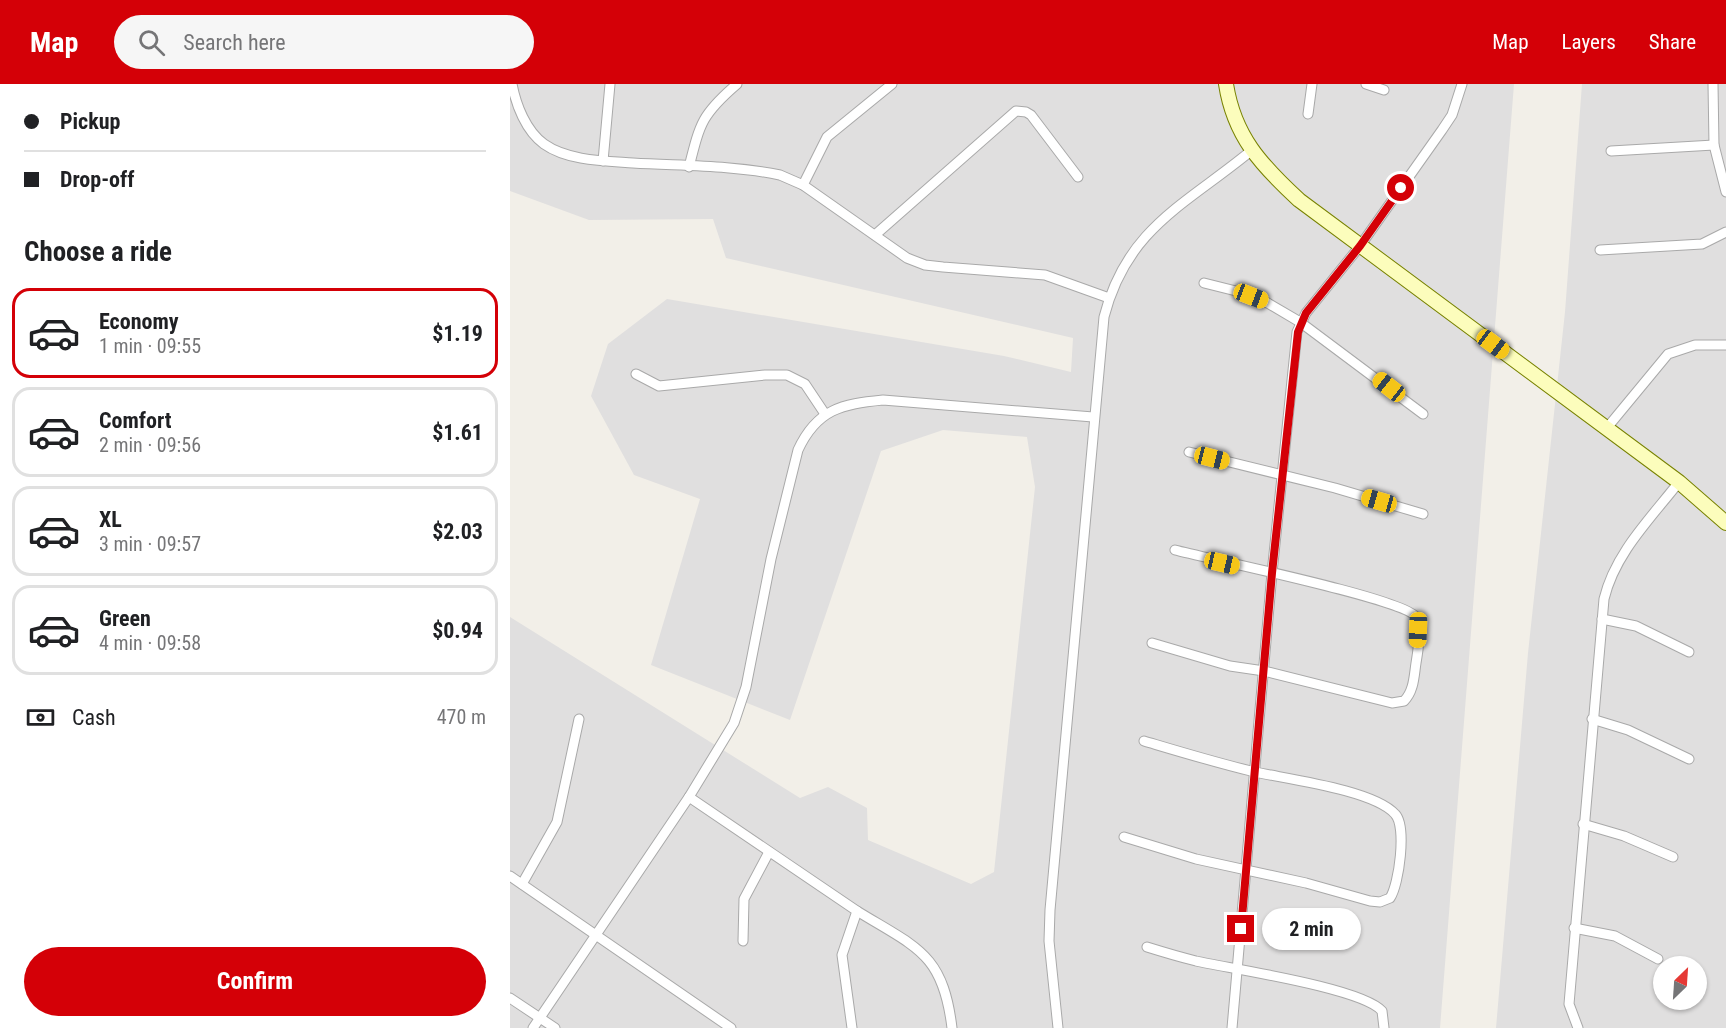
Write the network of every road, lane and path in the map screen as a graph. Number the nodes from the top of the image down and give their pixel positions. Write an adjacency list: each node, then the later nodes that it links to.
1 (512, 84): 15 (street)
2 (610, 84): 15 (street)
3 (737, 84): 16 (street)
4 (892, 84): 18 (street)
5 (1226, 84): 13 (street)
6 (1311, 84): 11 (street)
7 (1366, 84): 10 (street)
8 (1462, 84): 22 (street)
9 (1713, 84): 12 (street)
10 (1384, 90)
11 (1308, 114)
12 (1714, 145): 14 (street); 19 (street)
13 (1252, 150): 22 (street); 25 (street)
14 (1611, 151)
15 (603, 160): 16 (street)
16 (688, 167): 18 (street)
17 (1078, 177): 21 (street)
18 (803, 185): 21 (street)
19 (1726, 192)
20 (1726, 232): 23 (street)
21 (875, 235): 25 (street)
22 (1360, 246): 26 (street); 32 (street)
23 (1600, 250)
24 (1204, 283): 26 (street)
25 (1109, 298): 31 (street)
26 (1300, 322): 30 (street); 34 (street)
27 (1726, 345): 32 (street)
28 (636, 374): 29 (street)
29 (825, 414): 31 (street); 49 (street)
30 (1423, 414)
31 (1094, 417): 71 (street)
32 (1606, 429): 35 (street)
33 (1189, 452): 34 (street)
34 (1282, 476): 36 (street); 39 (street)
35 (1679, 482): 37 (street); 40 (street)
36 (1423, 514)
37 (1726, 523)
38 (1175, 550): 39 (street)
39 (1272, 573): 43 (street); 43 (street)
40 (1602, 619): 42 (street); 45 (street)
41 (1152, 643): 43 (street)
42 (1689, 652)
43 (1264, 671): 48 (street)
44 (579, 719): 56 (street)
45 (1592, 719): 47 (street); 50 (street)
46 (1144, 741): 48 (street)
47 (1689, 759)
48 (1256, 772): 54 (street); 54 (street)
49 (689, 797): 52 (street); 59 (street)
50 (1583, 824): 53 (street); 58 (street)
51 (1124, 837): 54 (street)
52 (770, 852): 57 (street); 60 (street)
53 (1673, 857)
54 (1246, 869): 63 (street)
55 (510, 876): 56 (street)
56 (522, 884): 59 (street)
57 (857, 911): 69 (street); 70 (street)
58 (1574, 928): 62 (street); 74 (street)
59 (594, 934): 65 (street); 68 (street)
60 (743, 941)
61 (1147, 947): 63 (street)
62 (1653, 956)
63 (1239, 969): 72 (street); 73 (street)
64 (510, 998): 65 (street)
65 (540, 1018): 66 (street); 67 (street)
66 (533, 1028)
67 (555, 1028)
68 (731, 1028)
69 (852, 1028)
70 (952, 1028)
71 (1058, 1028)
72 (1232, 1028)
73 (1384, 1028)
74 (1578, 1028)

